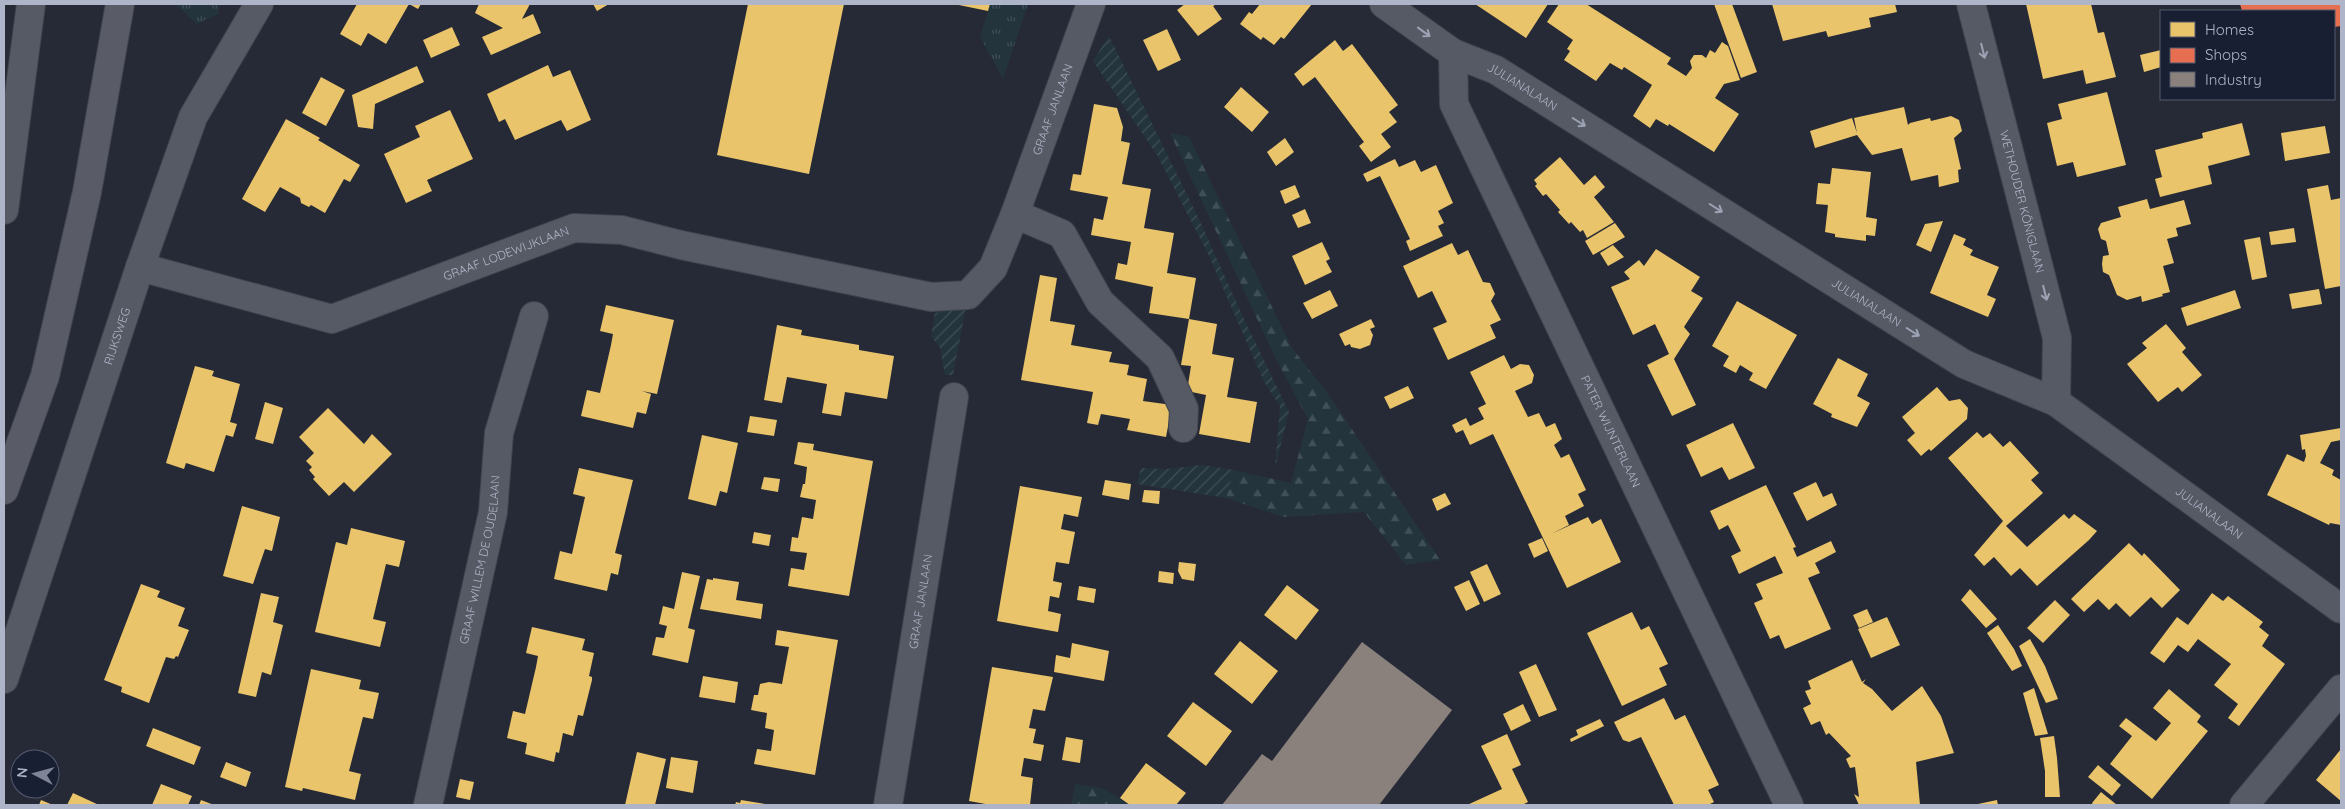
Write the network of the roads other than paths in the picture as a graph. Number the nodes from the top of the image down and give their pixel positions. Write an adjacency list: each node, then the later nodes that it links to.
1 (31, 4): 8 (street)
2 (120, 4): 16 (main road)
3 (259, 4): 10 (street, RIJKSWEG)
4 (1091, 4): 9 (street, GRAAF JANLAAN)
5 (1384, 4): 7 (street, JULIANALAAN, one-way to 7)
6 (1971, 4): 14 (street, WETHOUDER KÖNIGLAAN, one-way to 14)
7 (1453, 53): 14 (street, JULIANALAAN, one-way to 14); 22 (street, PATER WIJNTERLAAN)
8 (4, 210)
9 (1015, 214): 11 (street, GRAAF JANLAAN); 15 (street)
10 (140, 267): 11 (street, GRAAF LODEWIJKLAAN); 18 (street, RIJKSWEG)
11 (968, 295)
12 (534, 316): 20 (street, GRAAF WILLEM DE OUDELAAN)
13 (954, 397): 21 (street, GRAAF JANLAAN)
14 (2056, 402): 17 (street, JULIANALAAN)
15 (1183, 428)
16 (4, 490)
17 (2341, 609)
18 (4, 680)
19 (2341, 689): 23 (street)
20 (428, 805)
21 (888, 805)
22 (1789, 805)
23 (2244, 805)

